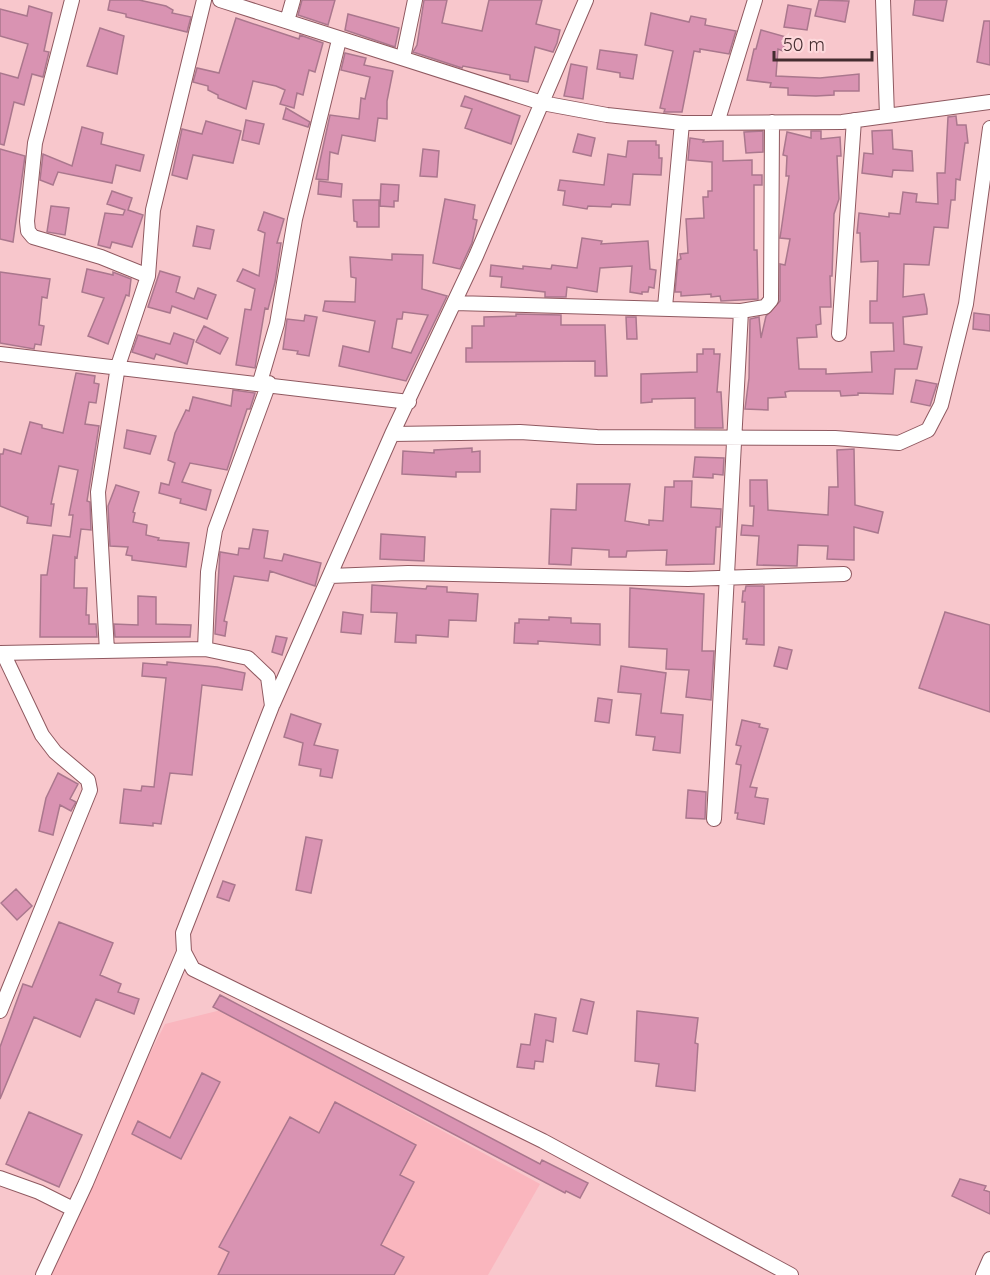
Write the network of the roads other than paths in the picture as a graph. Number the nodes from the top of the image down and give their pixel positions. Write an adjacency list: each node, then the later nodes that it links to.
1 (72, 0): 20 (street)
2 (204, 0): 20 (street)
3 (220, 0): 9 (street)
4 (293, 0): 9 (street)
5 (415, 0): 11 (street)
6 (586, 0): 13 (street)
7 (753, 0): 18 (street)
8 (883, 0): 14 (street)
9 (287, 21): 10 (street)
10 (339, 40): 11 (street); 27 (street)
11 (403, 58): 13 (street)
12 (990, 102): 14 (street)
13 (542, 103): 17 (street); 21 (street)
14 (887, 116): 15 (street)
15 (854, 120): 16 (street); 24 (street)
16 (772, 122): 18 (street); 23 (street)
17 (682, 123): 18 (street); 22 (street)
18 (717, 123)
19 (990, 128): 30 (street)
20 (148, 276): 26 (street)
21 (454, 303): 22 (street); 28 (street)
22 (666, 307): 23 (street)
23 (741, 311): 30 (street)
24 (838, 334)
25 (0, 354): 26 (street)
26 (118, 366): 27 (street); 35 (street)
27 (265, 383): 28 (street); 34 (street)
28 (409, 402): 29 (street)
29 (392, 434): 30 (street); 32 (street)
30 (734, 438): 33 (street)
31 (844, 574): 33 (street)
32 (330, 576): 33 (street); 37 (street)
33 (728, 578): 38 (street)
34 (205, 649): 35 (street); 37 (street)
35 (107, 651): 36 (street)
36 (2, 653): 40 (street)
37 (272, 706): 39 (street)
38 (714, 819)
39 (184, 952): 42 (street); 45 (street)
40 (0, 1011)
41 (0, 1178): 42 (street)
42 (73, 1209): 44 (street)
43 (990, 1259): 46 (street)
44 (43, 1275)
45 (791, 1275)
46 (983, 1275)

